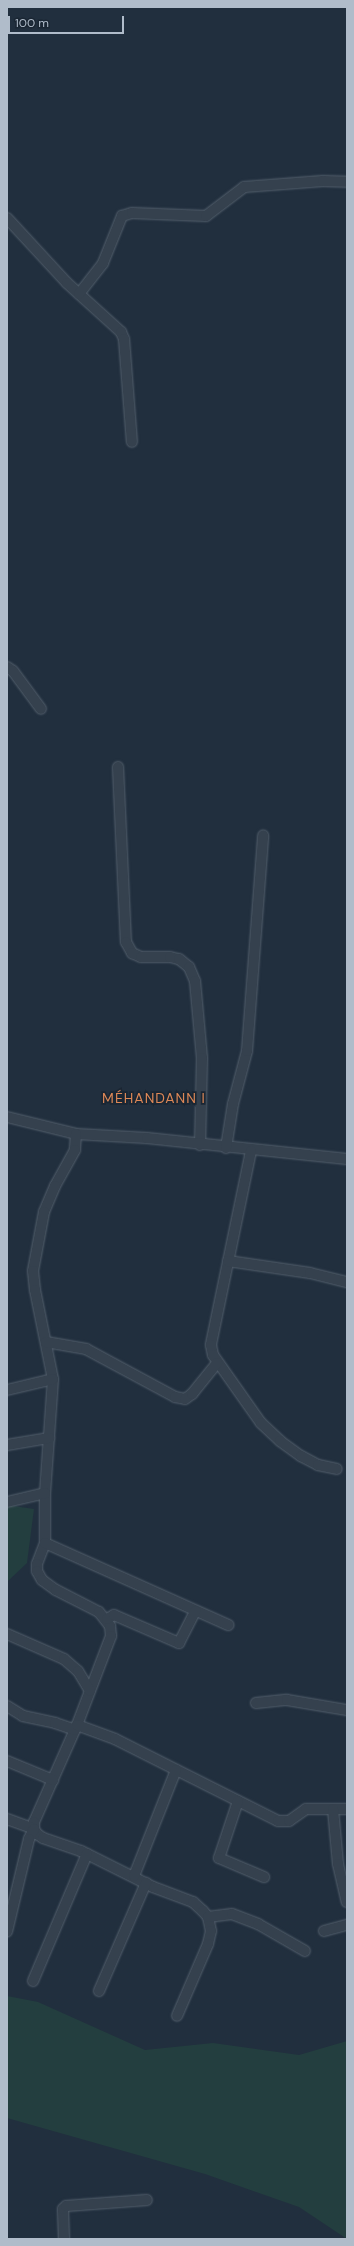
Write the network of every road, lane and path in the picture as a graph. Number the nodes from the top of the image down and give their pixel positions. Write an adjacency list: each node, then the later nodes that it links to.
1 (347, 182): 3 (street)
2 (7, 218): 3 (street)
3 (79, 294): 4 (street)
4 (132, 442)
5 (7, 667): 6 (street)
6 (41, 709)
7 (118, 766): 11 (street)
8 (262, 836): 12 (street)
9 (7, 1117): 10 (street)
10 (76, 1134): 11 (street); 17 (street)
11 (200, 1145): 12 (street)
12 (226, 1148): 13 (street)
13 (251, 1151): 14 (street); 15 (street)
14 (347, 1159)
15 (228, 1261): 16 (street); 18 (street)
16 (347, 1282)
17 (46, 1342): 18 (street); 19 (street)
18 (217, 1363): 23 (street)
19 (53, 1379): 20 (street); 21 (street)
20 (7, 1390)
21 (49, 1438): 22 (street); 24 (street)
22 (7, 1445)
23 (337, 1469)
24 (45, 1493): 25 (street); 26 (street)
25 (7, 1502)
26 (45, 1543): 27 (street); 28 (street)
27 (195, 1611): 28 (street); 29 (street)
28 (107, 1620): 31 (street)
29 (228, 1625)
30 (7, 1634): 31 (street)
31 (90, 1691): 35 (street)
32 (256, 1703): 34 (street)
33 (7, 1706): 35 (street)
34 (347, 1710)
35 (76, 1728): 37 (street); 38 (street)
36 (7, 1761): 38 (street)
37 (176, 1770): 39 (street); 45 (street)
38 (53, 1780): 43 (street)
39 (238, 1801): 41 (street); 46 (street)
40 (347, 1809): 41 (street)
41 (333, 1810): 48 (street)
42 (7, 1820): 43 (street)
43 (34, 1829): 44 (street); 51 (street)
44 (87, 1854): 45 (street); 54 (street)
45 (134, 1876): 47 (street)
46 (264, 1876)
47 (146, 1883): 49 (street); 55 (street)
48 (347, 1902)
49 (208, 1917): 53 (street); 56 (street)
50 (347, 1925): 52 (street)
51 (7, 1931)
52 (324, 1931)
53 (305, 1951)
54 (33, 1981)
55 (99, 1991)
56 (177, 2016)
57 (147, 2200): 58 (street)
58 (64, 2239)

